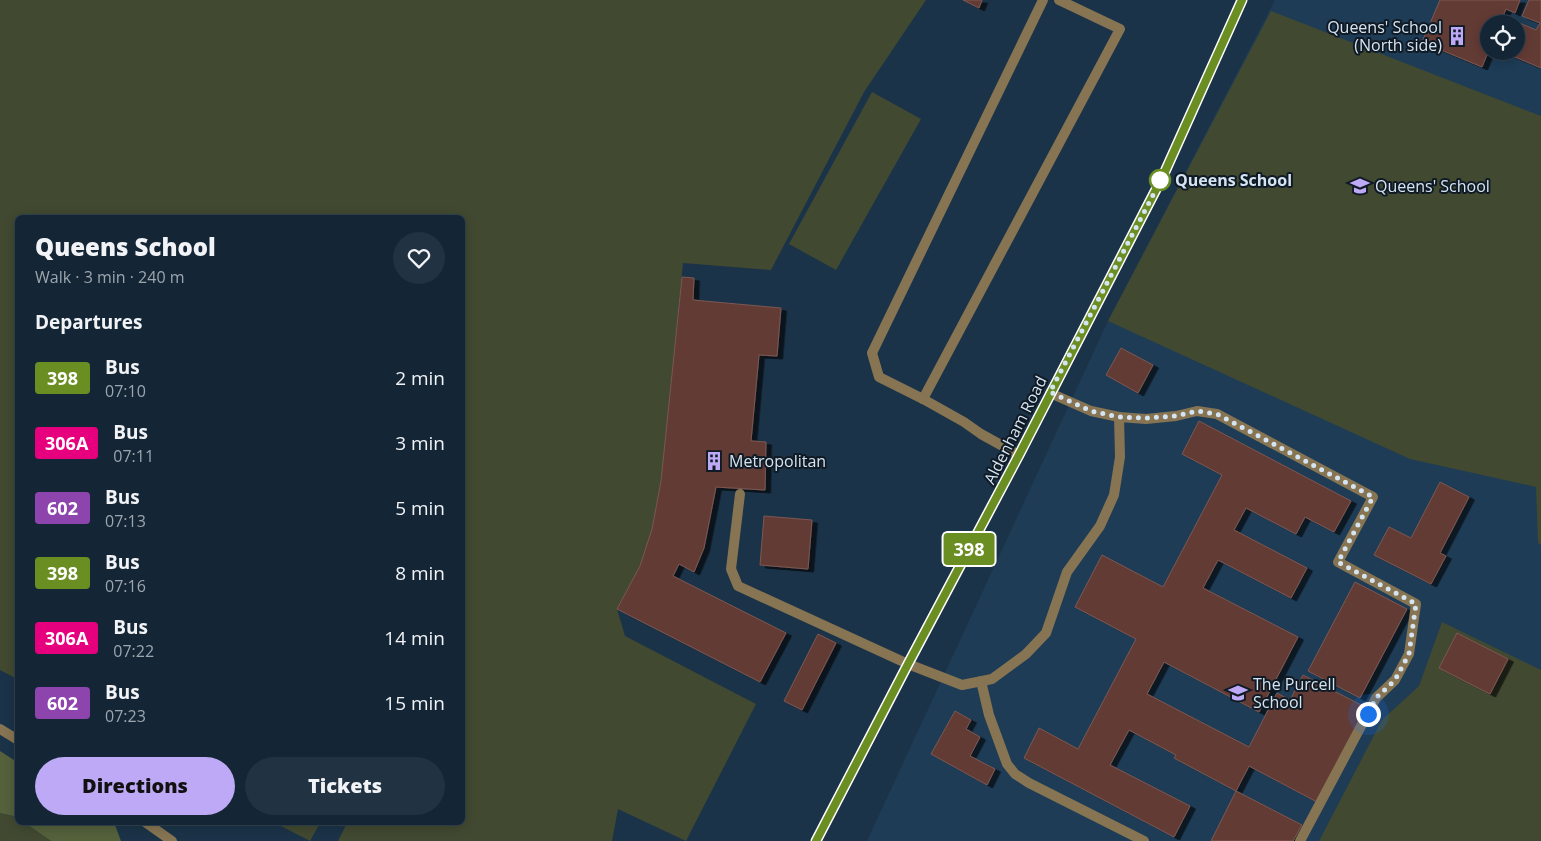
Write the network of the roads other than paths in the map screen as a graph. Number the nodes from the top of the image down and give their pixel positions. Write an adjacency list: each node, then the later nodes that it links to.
1 (1042, 0): 5 (street)
2 (1059, 0): 5 (street)
3 (1242, 0): 4 (main road, Aldenham Road)
4 (1050, 392): 6 (street); 7 (main road, Aldenham Road)
5 (923, 399): 7 (street)
6 (1119, 417): 10 (street); 17 (street)
7 (1019, 455): 9 (main road, Aldenham Road)
8 (740, 494): 9 (street)
9 (908, 664): 10 (street); 15 (main road, Aldenham Road)
10 (981, 681): 16 (street)
11 (0, 729): 12 (street)
12 (15, 738)
13 (149, 825): 14 (street)
14 (172, 841)
15 (816, 841)
16 (1144, 841)
17 (1300, 841)

